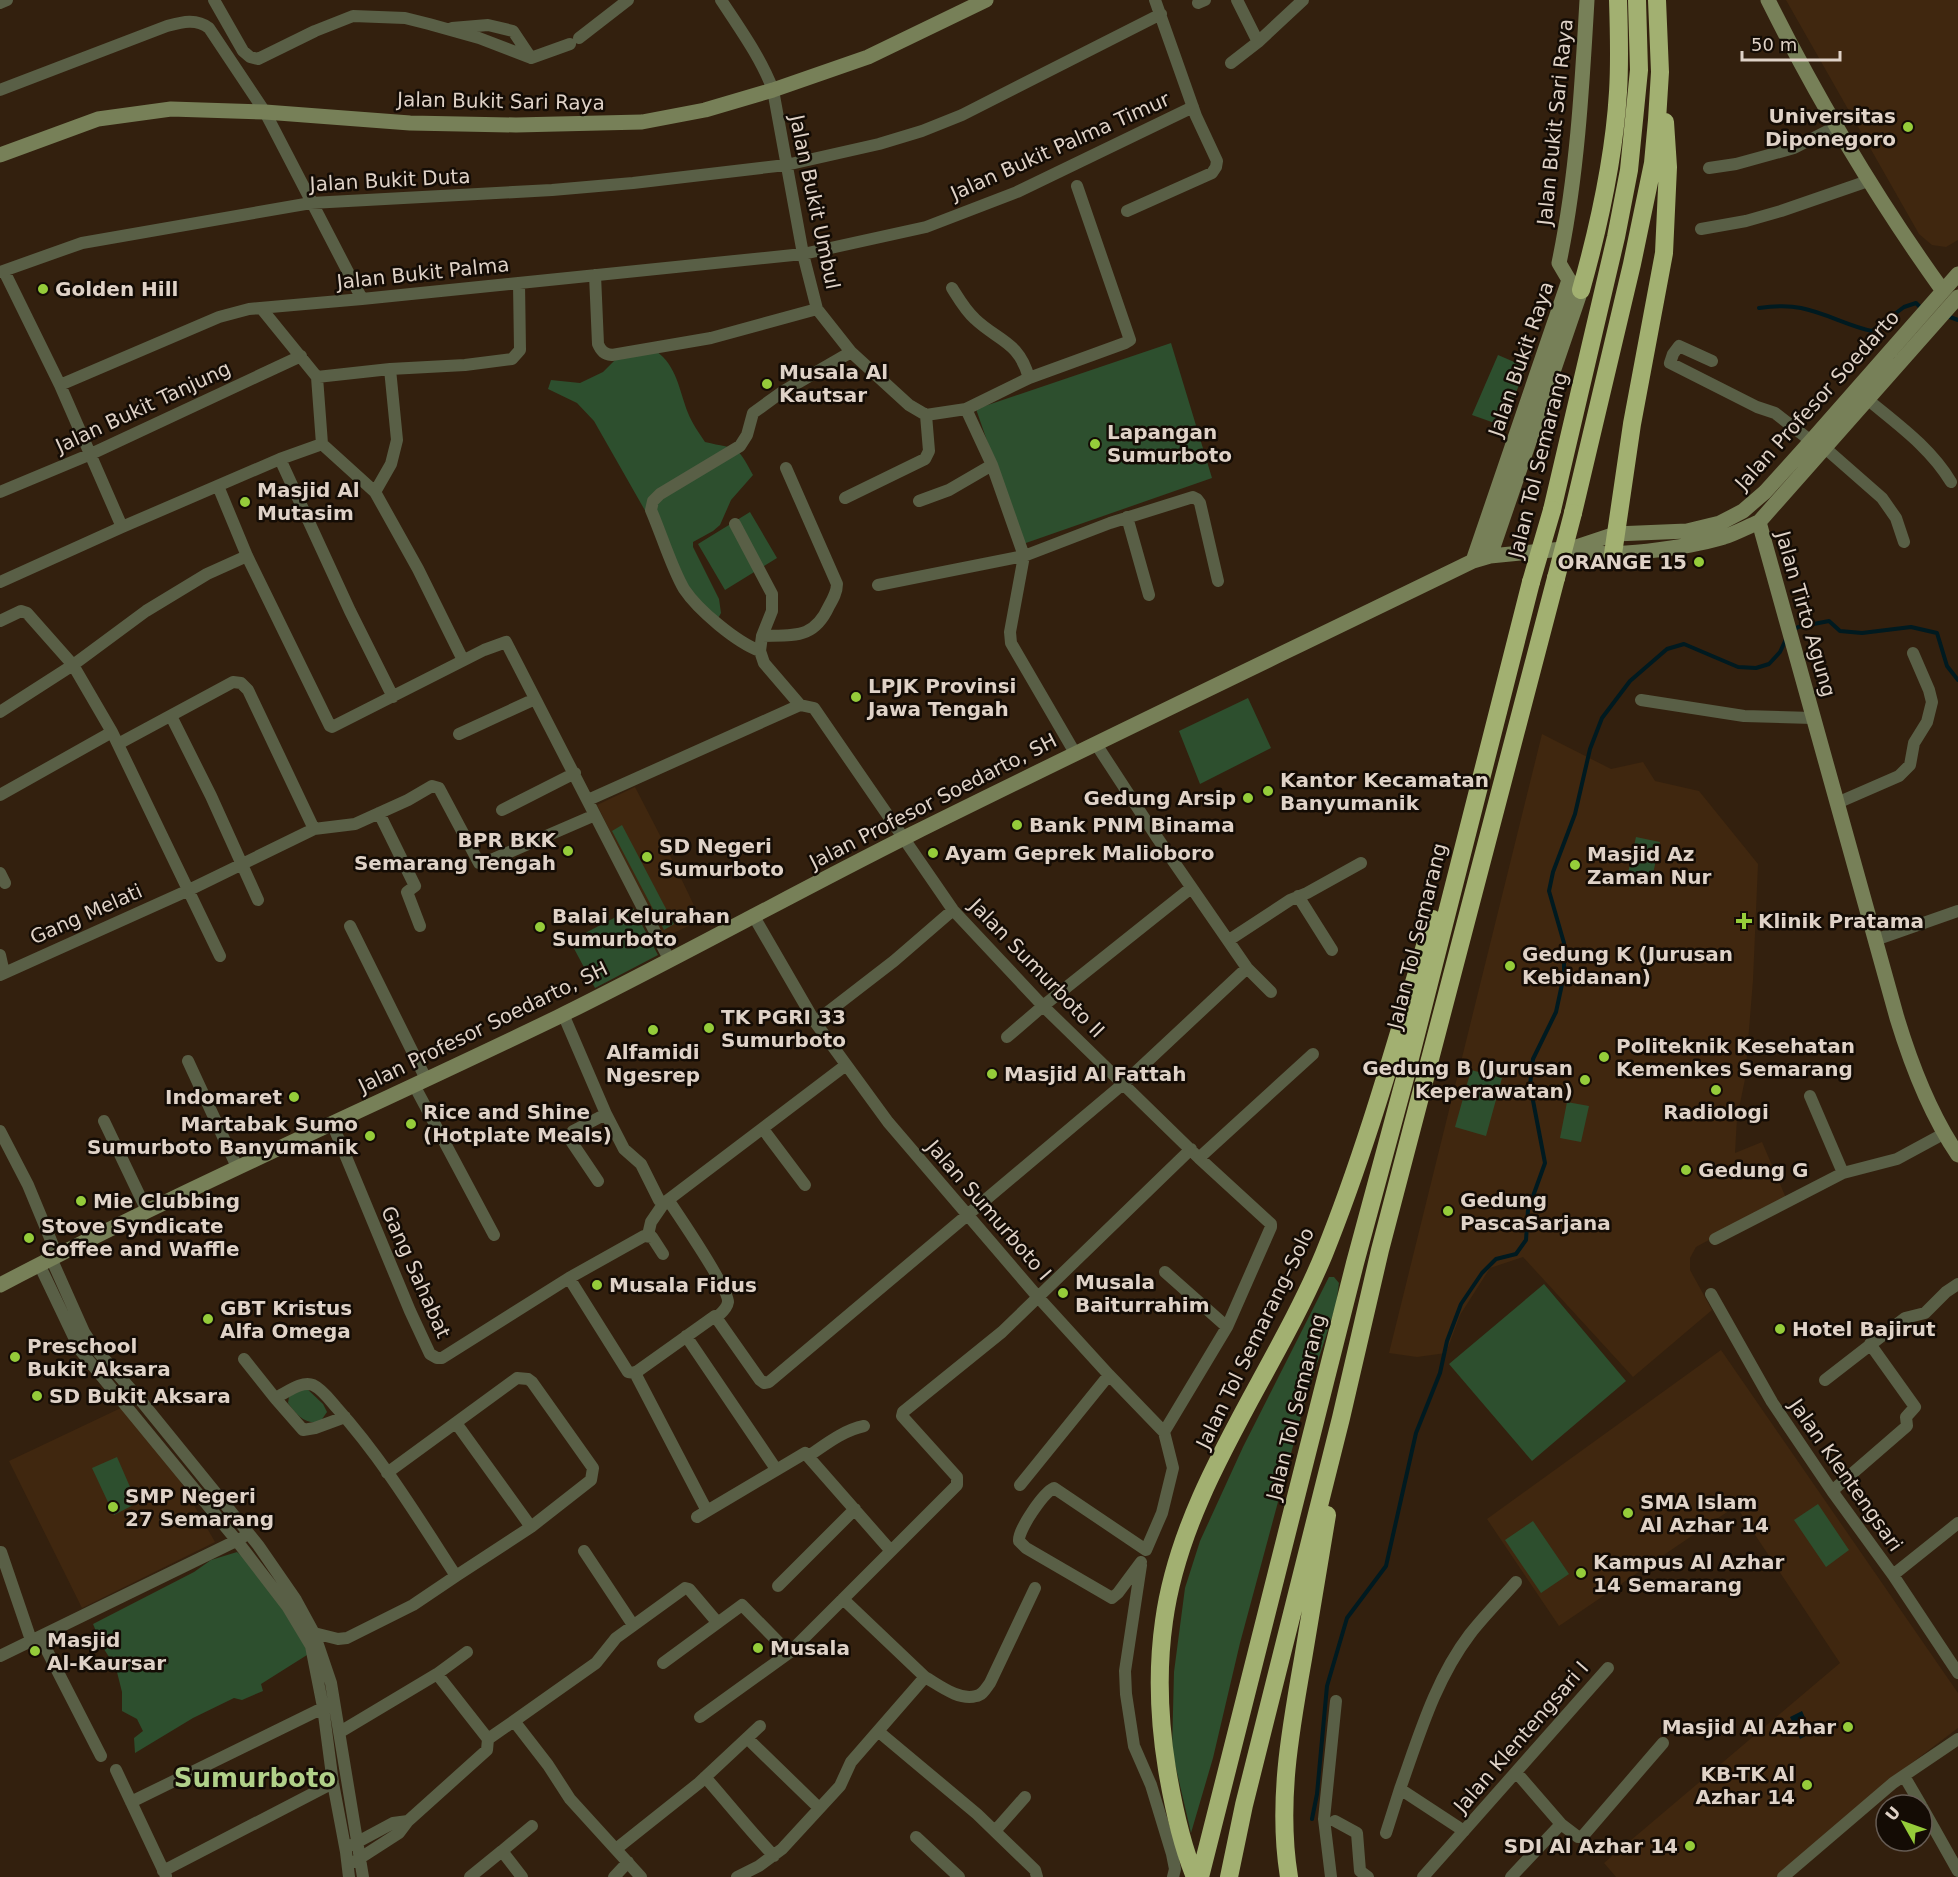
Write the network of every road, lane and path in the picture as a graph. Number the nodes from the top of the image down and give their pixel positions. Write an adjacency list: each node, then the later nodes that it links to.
1 (7, 0): 14 (street)
2 (214, 0): 16 (street)
3 (628, 0): 18 (street)
4 (721, 0): 22 (street, Jalan Bukit Umbul)
5 (986, 0): 22 (main road, Jalan Bukit Sari Raya)
6 (1155, 0): 15 (street)
7 (1237, 0): 17 (street)
8 (1304, 0): 17 (street)
9 (1587, 0): 39 (main road, Jalan Bukit Sari Raya)
10 (1618, 0): 39 (highway)
11 (1637, 0): 89 (highway, Jalan Tol Semarang, bridge)
12 (1657, 0): 20 (highway)
13 (1768, 0): 25 (main road)
14 (0, 3)
15 (1161, 14): 23 (street); 27 (street, Jalan Bukit Duta)
16 (445, 29): 18 (street); 18 (street)
17 (1258, 42): 19 (street)
18 (531, 58)
19 (1231, 63)
20 (1660, 72): 71 (highway); 182 (highway, bridge)
21 (0, 90): 24 (street)
22 (773, 90): 24 (main road, Jalan Bukit Sari Raya); 27 (street, Jalan Bukit Umbul)
23 (1193, 107): 32 (street); 34 (street, Jalan Bukit Palma Timur)
24 (265, 112): 26 (main road, Jalan Bukit Sari Raya); 31 (street)
25 (1835, 127): 28 (street); 29 (main road)
26 (0, 155)
27 (786, 165): 31 (street, Jalan Bukit Duta); 34 (street, Jalan Bukit Umbul)
28 (1709, 168)
29 (1869, 181): 33 (street); 42 (main road)
30 (1077, 186): 50 (street)
31 (311, 203): 35 (street, Jalan Bukit Duta); 41 (street)
32 (1127, 211)
33 (1701, 229)
34 (803, 254): 37 (street, Jalan Bukit Palma); 44 (street, Jalan Bukit Umbul)
35 (2, 271): 51 (street)
36 (1958, 274): 42 (main road, Jalan Profesor Soedarto)
37 (595, 276): 38 (street, Jalan Bukit Palma); 44 (street)
38 (519, 283): 41 (street, Jalan Bukit Palma); 48 (street)
39 (1575, 285): 77 (main road, Jalan Bukit Raya); 78 (main road, Jalan Bukit Raya)
40 (952, 288): 50 (street)
41 (362, 299): 43 (street, Jalan Bukit Palma)
42 (1944, 305): 52 (main road, Jalan Profesor Soedarto); 56 (main road, Jalan Profesor Soedarto)
43 (261, 308): 46 (street); 51 (street, Jalan Bukit Palma)
44 (818, 309): 45 (street, Jalan Bukit Umbul)
45 (850, 352): 54 (street, Jalan Bukit Umbul); 85 (street)
46 (301, 356): 49 (street); 57 (street, Jalan Bukit Tanjung)
47 (1712, 362): 56 (street)
48 (390, 369): 49 (street); 64 (street)
49 (317, 377): 55 (street)
50 (1029, 378): 53 (street)
51 (60, 385): 57 (street)
52 (1867, 399): 56 (main road, Jalan Profesor Soedarto); 61 (street)
53 (966, 409): 54 (street); 59 (street)
54 (926, 415): 65 (street)
55 (322, 444): 58 (street); 64 (street)
56 (1818, 445): 68 (main road, Jalan Profesor Soedarto); 71 (main road, Jalan Profesor Soedarto); 72 (street)
57 (91, 454): 63 (street, Jalan Bukit Tanjung); 70 (street)
58 (280, 459): 62 (street); 90 (street)
59 (992, 465): 66 (street); 76 (street)
60 (786, 468): 84 (street)
61 (1951, 482)
62 (218, 486): 70 (street); 75 (street)
63 (0, 491)
64 (375, 492): 87 (street)
65 (845, 498)
66 (920, 501)
67 (1127, 517): 76 (street); 79 (street); 82 (street)
68 (1759, 522): 74 (main road, Jalan Profesor Soedarto); 96 (main road, Jalan Tirto Agung)
69 (735, 524): 84 (street)
70 (122, 527): 80 (street)
71 (1615, 534): 73 (main road, Jalan Profesor Soedarto); 74 (highway)
72 (1904, 542)
73 (1574, 548): 74 (main road, Jalan Profesor Soedarto); 77 (main road, Jalan Profesor Soedarto, SH)
74 (1612, 554)
75 (247, 556): 88 (street); 90 (street)
76 (1024, 556): 81 (street); 101 (street)
77 (1490, 556): 78 (main road, Jalan Profesor Soedarto, SH)
78 (1473, 561): 100 (main road, Jalan Profesor Soedarto, SH)
79 (1218, 581)
80 (0, 582)
81 (878, 585)
82 (1149, 595)
83 (0, 621): 88 (street)
84 (762, 636): 85 (street)
85 (760, 651): 93 (street, Jalan Sumurboto II)
86 (1912, 654): 105 (street)
87 (463, 660): 90 (street); 91 (street)
88 (73, 665): 94 (street); 97 (street)
89 (1503, 688): 269 (highway, Jalan Tol Semarang–Solo); 270 (highway, Jalan Tol Semarang)
90 (393, 697)
91 (535, 699): 98 (street); 102 (street)
92 (1641, 700): 96 (street, Jalan Tirto Agung)
93 (800, 705): 104 (street); 110 (street, Jalan Sumurboto II)
94 (0, 712)
95 (171, 716): 99 (street); 109 (street); 111 (street)
96 (1813, 718): 105 (main road, Jalan Tirto Agung)
97 (112, 732): 99 (street); 103 (street)
98 (459, 734)
99 (118, 744): 114 (street)
100 (1096, 744): 101 (main road, Jalan Profesor Soedarto, SH); 113 (street)
101 (1075, 753): 110 (main road, Jalan Profesor Soedarto, SH)
102 (574, 773): 104 (street); 106 (street)
103 (0, 795)
104 (588, 800): 108 (street)
105 (1837, 803): 123 (main road, Jalan Tirto Agung)
106 (502, 810)
107 (379, 813): 108 (street); 109 (street); 121 (street)
108 (595, 815): 127 (street)
109 (314, 829): 111 (street, Gang Melati)
110 (904, 838): 117 (street, Jalan Sumurboto II); 119 (main road, Jalan Profesor Soedarto, SH)
111 (241, 863): 114 (street, Gang Melati); 116 (street)
112 (1361, 863): 115 (street)
113 (1191, 888): 122 (street); 131 (street)
114 (189, 890): 126 (street); 129 (street, Gang Melati)
115 (1298, 896): 122 (street); 124 (street)
116 (258, 900)
117 (953, 910): 131 (street, Jalan Sumurboto II); 133 (street)
118 (1958, 911): 123 (street)
119 (753, 915): 127 (main road, Jalan Profesor Soedarto, SH); 133 (street, Jalan Sumurboto I)
120 (350, 926): 138 (street)
121 (420, 926)
122 (1229, 940): 128 (street)
123 (1875, 940): 146 (main road, Jalan Tirto Agung)
124 (1332, 950)
125 (0, 955): 129 (street)
126 (220, 956)
127 (669, 959): 132 (main road, Jalan Profesor Soedarto, SH)
128 (1246, 968): 130 (street); 139 (street)
129 (2, 974)
130 (1271, 992)
131 (1043, 1005): 134 (street); 139 (street, Jalan Sumurboto II)
132 (563, 1014): 138 (main road, Jalan Profesor Soedarto, SH); 141 (street)
133 (815, 1022): 137 (street, Jalan Sumurboto I)
134 (1007, 1037)
135 (1313, 1054): 147 (street)
136 (188, 1062): 149 (street)
137 (846, 1065): 144 (street); 155 (street, Jalan Sumurboto I)
138 (420, 1082): 143 (main road, Jalan Profesor Soedarto, SH); 156 (street)
139 (1123, 1084): 147 (street, Jalan Sumurboto II); 155 (street)
140 (1810, 1096): 150 (street)
141 (606, 1114): 151 (street); 153 (street)
142 (104, 1121): 154 (street)
143 (332, 1123): 149 (main road, Jalan Profesor Soedarto, SH); 162 (street, Gang Sahabat)
144 (763, 1130): 152 (street); 153 (street)
145 (0, 1131): 160 (street)
146 (1950, 1137): 148 (main road, Jalan Tirto Agung); 150 (street)
147 (1195, 1154): 167 (street); 169 (street, Jalan Sumurboto II)
148 (1958, 1155)
149 (237, 1167): 154 (main road, Jalan Profesor Soedarto, SH)
150 (1843, 1173): 158 (street)
151 (598, 1181)
152 (805, 1185)
153 (666, 1202): 157 (street); 168 (street)
154 (147, 1211): 160 (main road, Jalan Profesor Soedarto, SH)
155 (968, 1215): 167 (street, Jalan Sumurboto I); 168 (street)
156 (494, 1235)
157 (648, 1235): 159 (street); 162 (street, Gang Sahabat)
158 (1715, 1239)
159 (663, 1254)
160 (49, 1259): 164 (main road, Jalan Profesor Soedarto, SH); 165 (street)
161 (1165, 1272): 169 (street)
162 (569, 1278): 175 (street)
163 (1958, 1284): 171 (street)
164 (0, 1285)
165 (57, 1286): 173 (street); 174 (street)
166 (1711, 1294): 191 (street, Jalan Klentengsari)
167 (1037, 1296): 176 (street, Jalan Sumurboto I); 198 (street)
168 (717, 1317): 170 (street)
169 (1227, 1327): 185 (street, Jalan Sumurboto II)
170 (686, 1336): 175 (street); 188 (street)
171 (1870, 1344): 177 (street); 191 (street)
172 (244, 1359): 178 (street)
173 (106, 1362): 174 (street); 179 (street)
174 (96, 1370): 180 (street)
175 (635, 1373): 188 (street)
176 (1109, 1376): 185 (street, Jalan Sumurboto I); 190 (street)
177 (1825, 1380)
178 (276, 1398): 181 (street); 181 (street)
179 (142, 1402): 180 (street); 187 (street)
180 (131, 1411): 187 (street)
181 (345, 1417): 189 (street)
182 (1341, 1418): 271 (highway); 272 (highway)
183 (456, 1423): 189 (street); 194 (street); 194 (street)
184 (864, 1426): 186 (street)
185 (1164, 1432): 200 (street)
186 (810, 1455): 188 (street); 192 (street)
187 (186, 1468): 195 (street); 196 (street)
188 (776, 1469)
189 (387, 1473): 202 (street)
190 (1020, 1485)
191 (1832, 1491): 201 (street, Jalan Klentengsari)
192 (855, 1509): 198 (street); 204 (street)
193 (1958, 1523): 201 (street)
194 (531, 1527): 202 (street)
195 (248, 1534): 196 (street); 207 (street)
196 (237, 1541): 207 (street); 211 (street)
197 (584, 1551): 209 (street)
198 (891, 1551): 206 (street)
199 (1, 1552): 211 (street)
200 (1144, 1556): 200 (street); 268 (street)
201 (1893, 1575): 217 (street, Jalan Klentengsari)
202 (456, 1576): 210 (street)
203 (1516, 1582): 237 (street)
204 (778, 1586)
205 (1035, 1588): 219 (street)
206 (843, 1599): 213 (street); 219 (street)
207 (291, 1603): 210 (street); 221 (street)
208 (717, 1622): 209 (street); 213 (street); 215 (street)
209 (633, 1625): 223 (street)
210 (314, 1634): 221 (street)
211 (35, 1639): 214 (street); 231 (street)
212 (467, 1652): 218 (street)
213 (789, 1653): 222 (street)
214 (0, 1656)
215 (663, 1663)
216 (1608, 1668): 233 (street, Jalan Klentengsari I)
217 (1958, 1673)
218 (437, 1674): 225 (street); 227 (street)
219 (926, 1677): 226 (street)
220 (1336, 1701): 273 (street)
221 (329, 1705): 225 (street); 236 (street); 240 (street)
222 (700, 1718)
223 (514, 1720): 227 (street); 252 (street)
224 (760, 1726): 228 (street)
225 (340, 1732): 251 (street)
226 (879, 1732): 241 (street); 247 (street)
227 (488, 1738): 242 (street)
228 (747, 1738): 235 (street); 241 (street)
229 (1958, 1739): 234 (street)
230 (1663, 1743): 244 (street)
231 (101, 1756)
232 (116, 1770): 240 (street)
233 (1516, 1772): 244 (street); 248 (street, Jalan Klentengsari I)
234 (1904, 1776): 238 (street); 277 (street)
235 (705, 1777): 252 (street); 254 (street)
236 (333, 1783): 251 (street); 259 (street)
237 (1400, 1789): 248 (street, Jalan Klentengsari I); 249 (street)
238 (1914, 1793)
239 (1025, 1797): 247 (street)
240 (131, 1802): 259 (street)
241 (819, 1808): 254 (street)
242 (408, 1821): 251 (street); 255 (street)
243 (1335, 1821): 274 (street)
244 (1561, 1824): 276 (street)
245 (531, 1826): 253 (street)
246 (1934, 1829): 257 (street)
247 (995, 1831): 267 (street)
248 (1464, 1831): 275 (street, Jalan Klentengsari I)
249 (1386, 1833)
250 (916, 1837): 266 (street)
251 (351, 1845): 255 (street); 258 (street)
252 (616, 1850): 256 (street)
253 (502, 1851): 261 (street); 262 (street)
254 (774, 1856): 265 (street)
255 (359, 1860): 258 (street); 260 (street)
256 (628, 1862): 263 (street); 264 (street)
257 (1958, 1871)
258 (347, 1873)
259 (165, 1874)
260 (363, 1877)
261 (470, 1877)
262 (522, 1877)
263 (614, 1877)
264 (641, 1877)
265 (737, 1877)
266 (959, 1877)
267 (1037, 1877)
268 (1173, 1877)
269 (1195, 1877)
270 (1200, 1877)
271 (1228, 1877)
272 (1289, 1877)
273 (1331, 1877)
274 (1368, 1877)
275 (1423, 1877)
276 (1511, 1877)
277 (1784, 1877)

